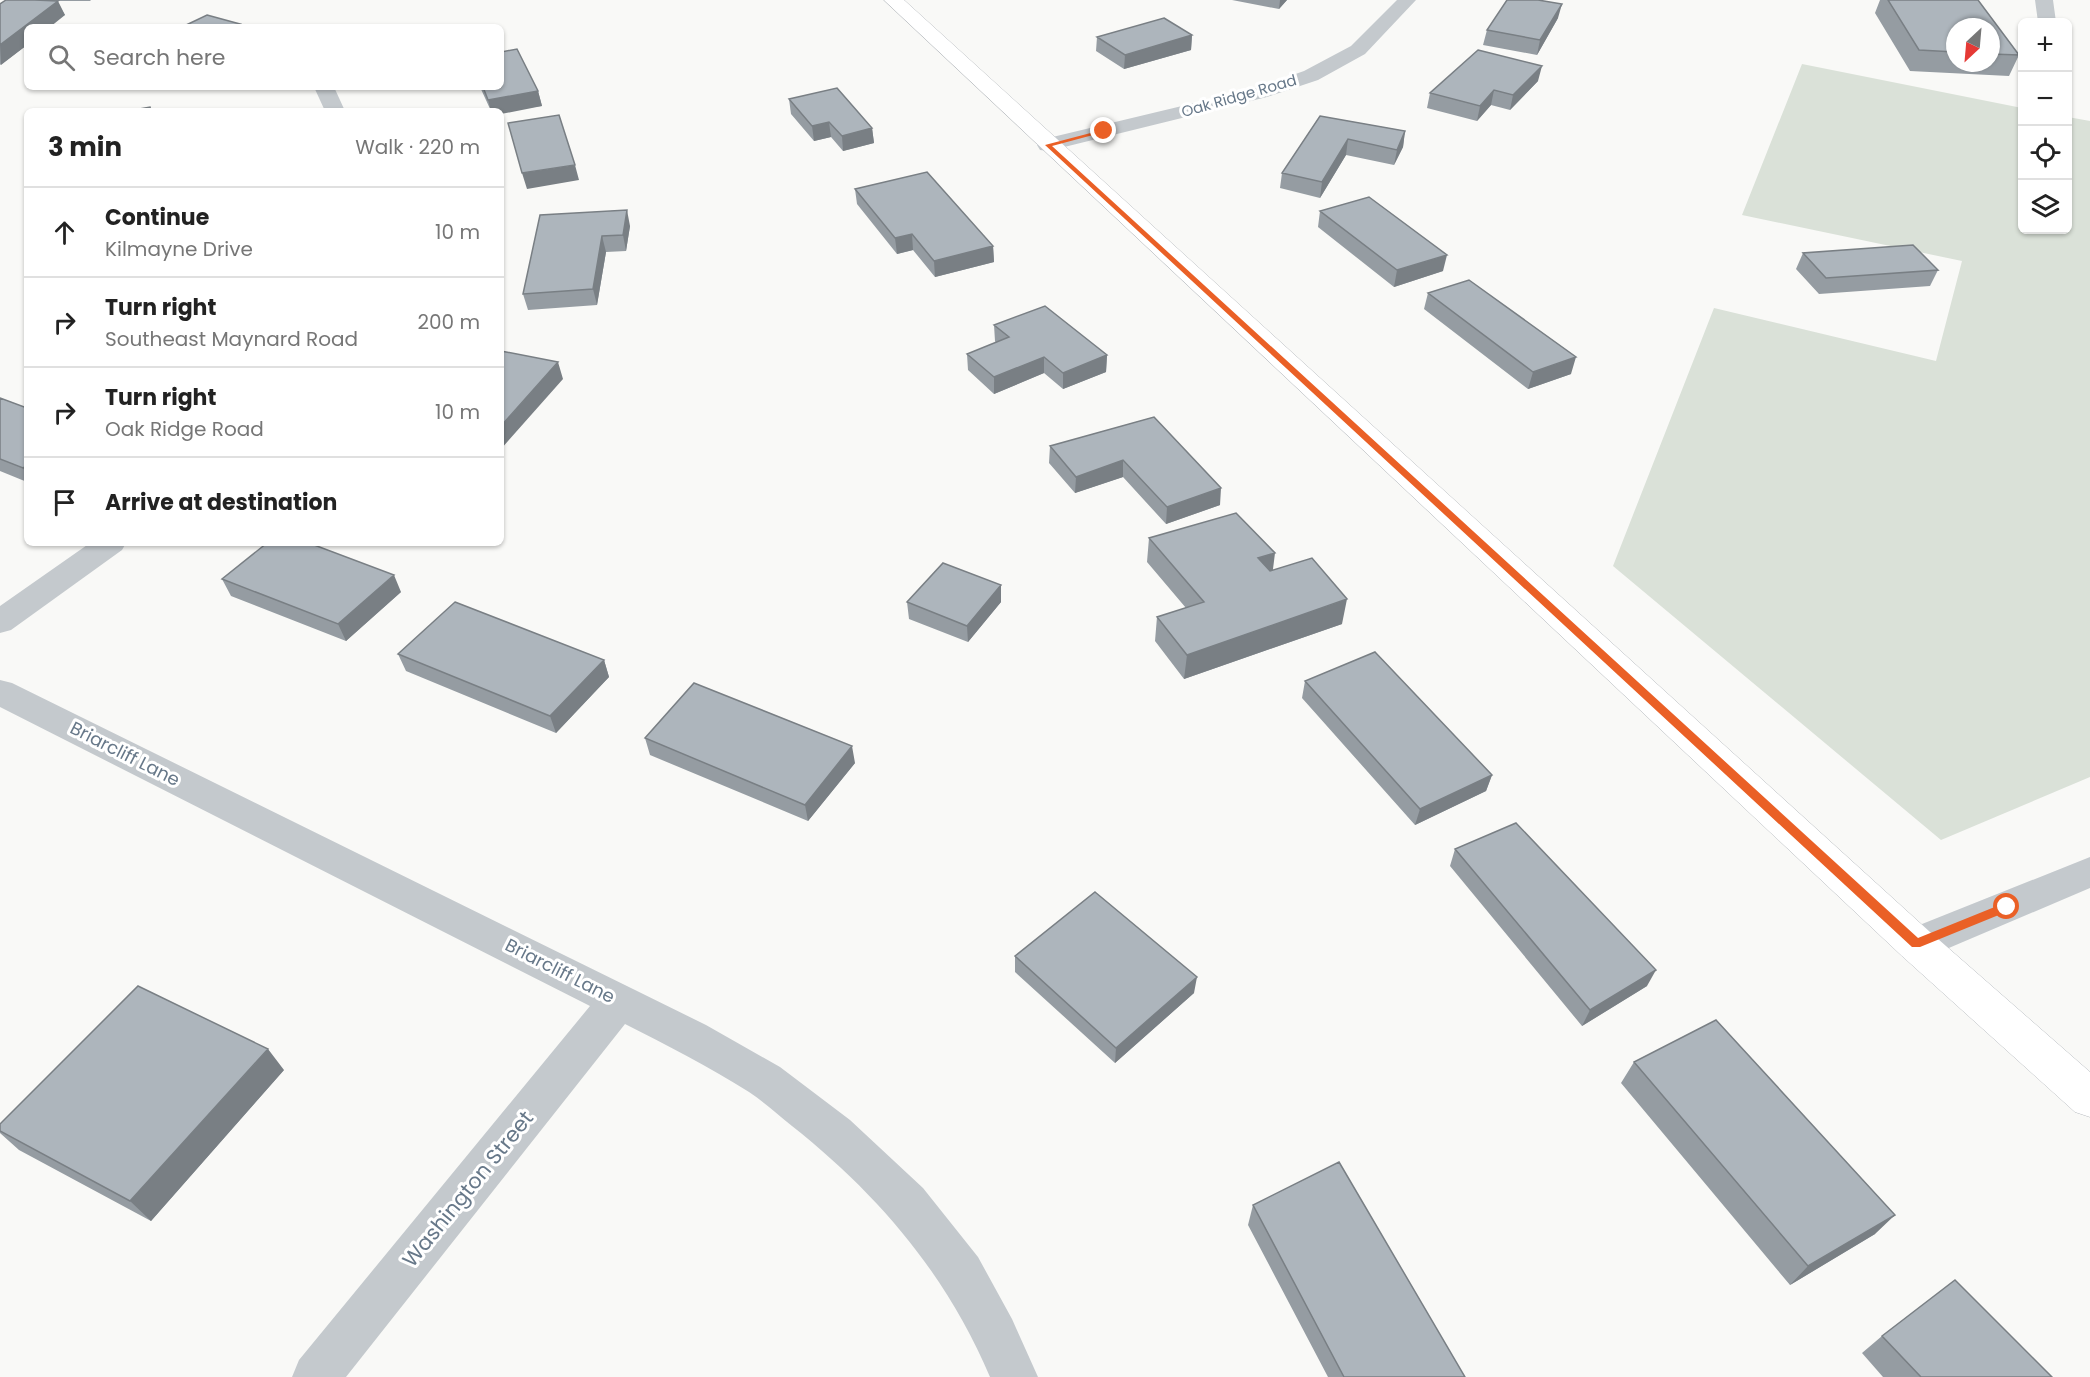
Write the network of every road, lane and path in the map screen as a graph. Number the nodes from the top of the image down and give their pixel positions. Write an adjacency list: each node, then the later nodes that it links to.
1 (893, 0): 7 (main road)
2 (1407, 0): 7 (street, Oak Ridge Road)
3 (2044, 0): 4 (street)
4 (2046, 18)
5 (325, 90): 6 (street)
6 (334, 108)
7 (1048, 145): 12 (main road)
8 (107, 546): 9 (street)
9 (0, 622)
10 (0, 692): 13 (street, Briarcliff Lane)
11 (2090, 872): 12 (street)
12 (1916, 944): 14 (main road)
13 (619, 1001): 15 (street, Washington Street); 16 (street, Briarcliff Lane)
14 (2090, 1098)
15 (316, 1377)
16 (1014, 1377)

